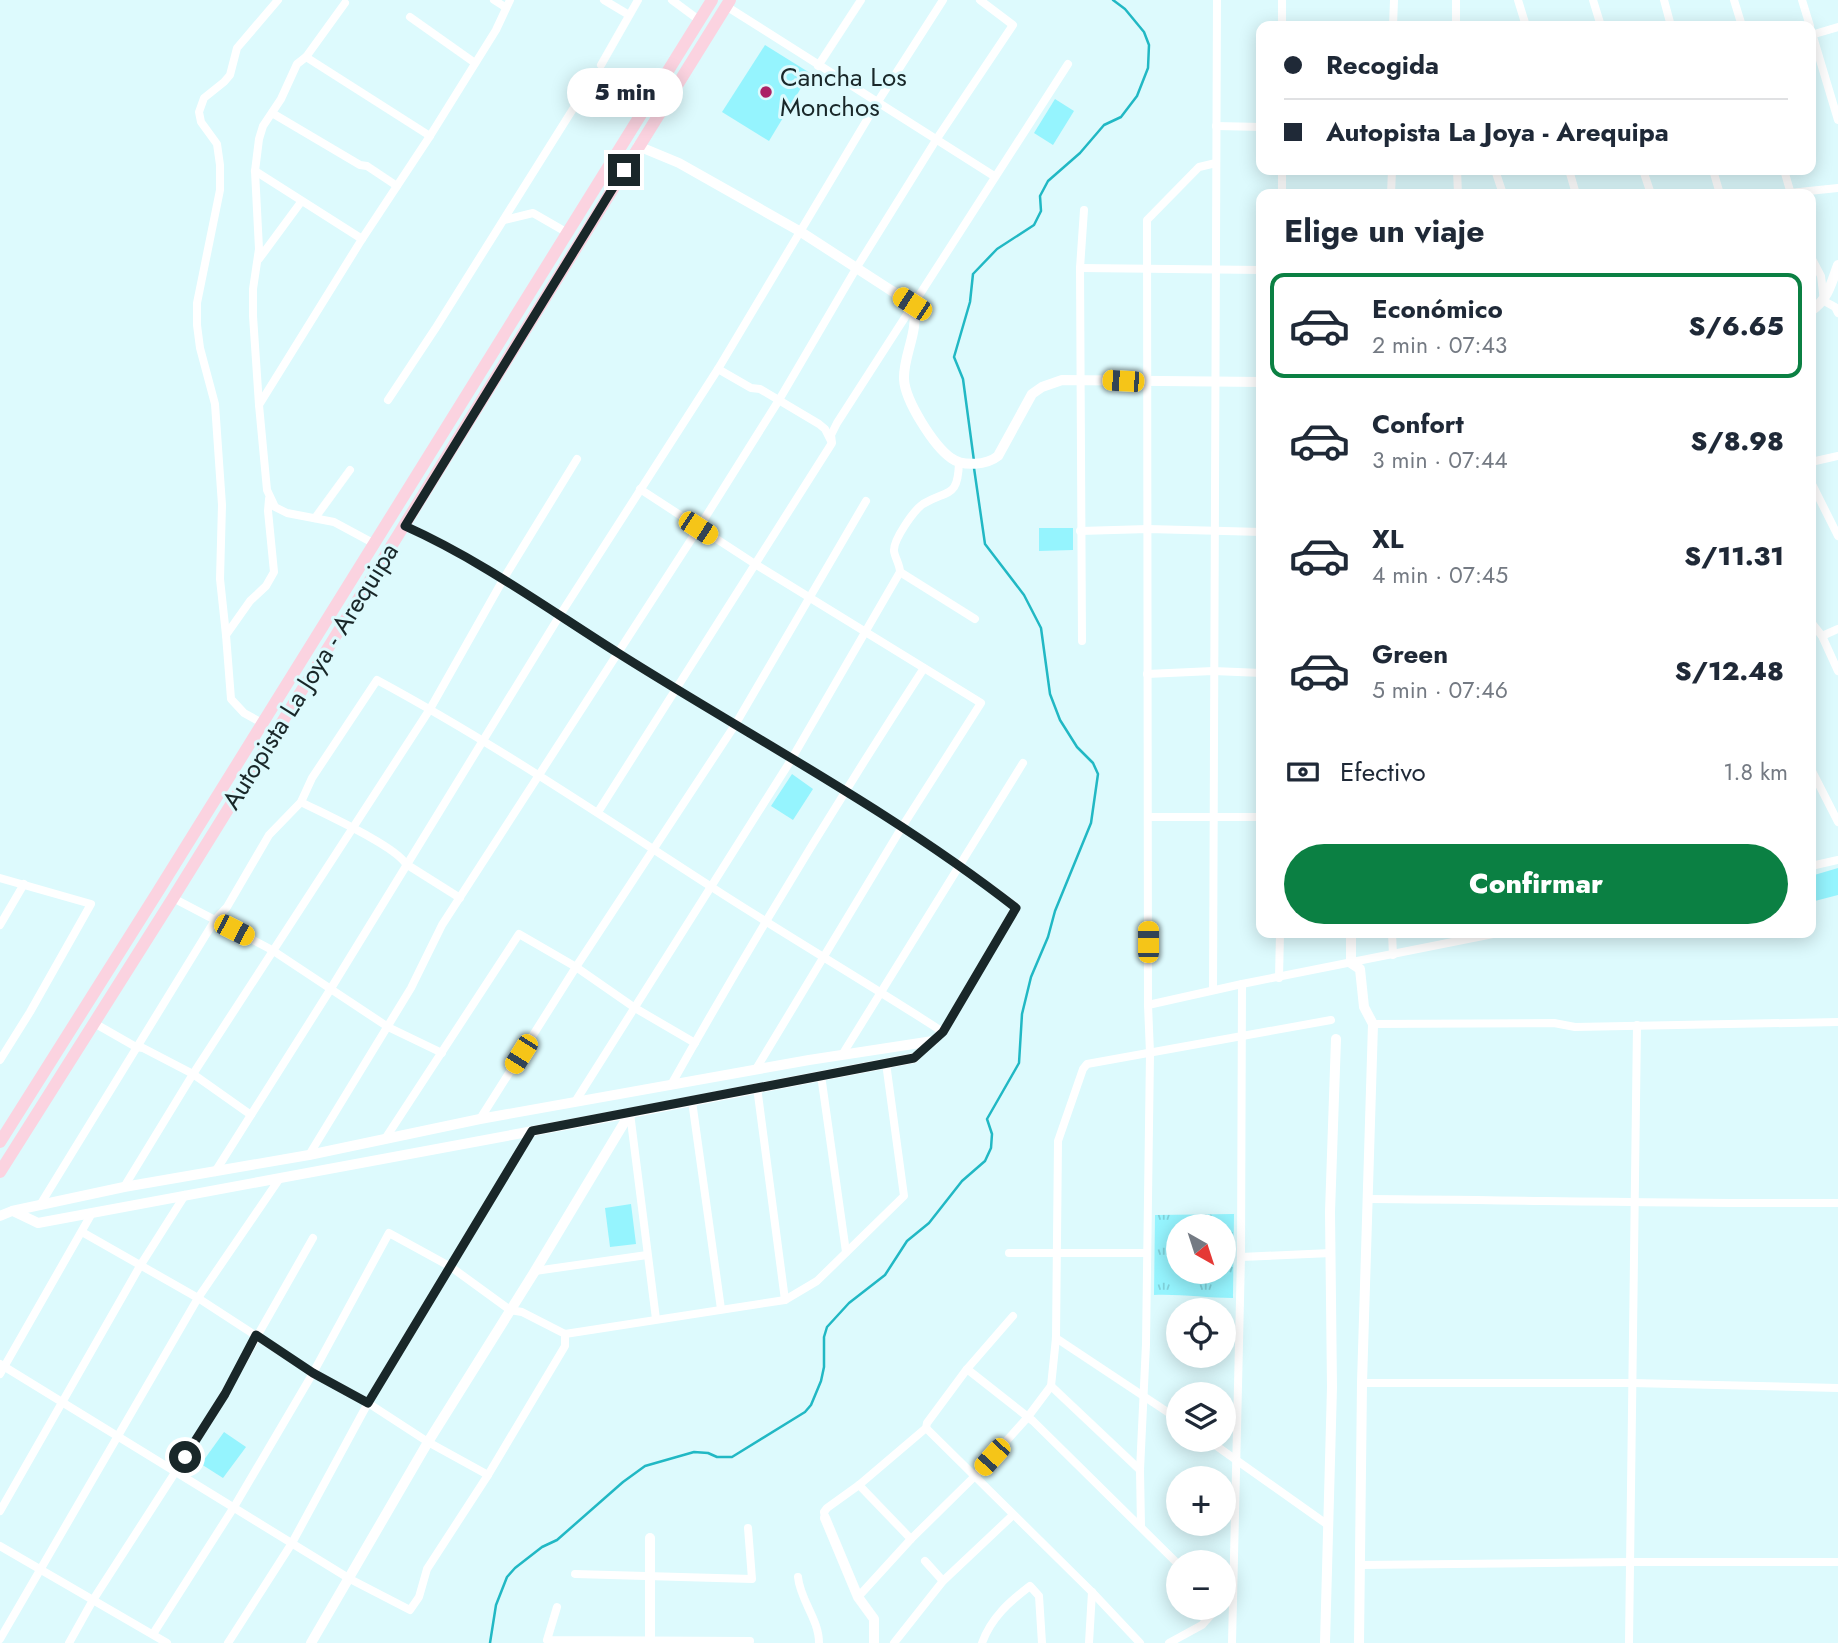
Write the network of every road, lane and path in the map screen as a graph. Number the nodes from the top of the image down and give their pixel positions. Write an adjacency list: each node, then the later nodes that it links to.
1 (278, 0): 110 (street)
2 (494, 0): 21 (street)
3 (604, 0): 22 (street)
4 (638, 0): 22 (street)
5 (672, 0): 24 (street)
6 (712, 0): 24 (main road, Autopista La Joya - Arequipa)
7 (861, 0): 40 (street)
8 (943, 0): 42 (street)
9 (980, 0): 48 (street)
10 (1217, 0): 45 (street)
11 (1282, 0): 25 (street)
12 (1394, 0): 26 (street)
13 (1456, 0): 27 (street)
14 (1518, 0): 28 (street)
15 (1593, 0): 29 (street)
16 (1664, 0): 30 (street)
17 (1734, 0): 31 (street)
18 (1802, 0): 32 (street)
19 (345, 3): 36 (street)
20 (728, 3): 40 (street); 49 (main road, Autopista La Joya - Arequipa)
21 (507, 4): 37 (street)
22 (629, 15): 39 (street)
23 (410, 18): 37 (street)
24 (699, 20): 59 (main road, Autopista La Joya - Arequipa)
25 (1282, 21)
26 (1393, 21)
27 (1456, 21)
28 (1524, 21)
29 (1599, 21)
30 (1670, 21)
31 (1740, 21)
32 (1808, 21)
33 (1838, 27): 34 (street)
34 (1816, 30)
35 (1816, 47): 44 (street)
36 (306, 57): 43 (street); 47 (street)
37 (475, 63): 47 (street)
38 (1068, 64): 52 (street)
39 (601, 65)
40 (818, 66): 42 (street)
41 (588, 85): 58 (street)
42 (877, 103): 48 (street); 60 (street)
43 (272, 113): 51 (street); 53 (street)
44 (1838, 120)
45 (1216, 126): 46 (street); 50 (street)
46 (1256, 127)
47 (430, 136): 53 (street)
48 (936, 140): 52 (street); 65 (street)
49 (638, 146): 60 (street); 93 (main road, Autopista La Joya - Arequipa)
50 (1216, 163): 67 (street); 69 (street)
51 (255, 171): 56 (street); 62 (street)
52 (994, 176): 71 (street)
53 (397, 186): 61 (street)
54 (1838, 188): 55 (street)
55 (1816, 190)
56 (301, 202): 61 (street); 62 (street)
57 (1084, 210): 66 (street)
58 (504, 220): 59 (street); 79 (street)
59 (566, 232): 100 (main road, Autopista La Joya - Arequipa)
60 (801, 232): 65 (street); 74 (street)
61 (362, 239): 81 (street)
62 (258, 261): 81 (street)
63 (1838, 265): 70 (street)
64 (1816, 266): 70 (street)
65 (857, 267): 71 (street); 80 (street)
66 (1080, 268): 67 (street); 75 (street)
67 (1147, 269): 69 (street); 78 (street)
68 (1256, 270): 69 (street)
69 (1217, 271): 76 (street)
70 (1824, 301): 72 (street); 73 (street)
71 (912, 304): 82 (street); 85 (street)
72 (1816, 307)
73 (1838, 313)
74 (718, 369): 80 (street); 88 (street)
75 (1080, 379): 78 (street); 85 (street); 97 (street)
76 (1216, 382): 77 (street); 78 (street); 96 (street)
77 (1256, 382)
78 (1145, 383): 95 (street)
79 (388, 400)
80 (779, 400): 82 (street); 94 (street)
81 (260, 405): 90 (street)
82 (832, 443): 101 (street)
83 (1838, 456): 86 (street)
84 (577, 459): 103 (street)
85 (959, 462): 102 (street)
86 (1816, 462)
87 (350, 470): 92 (street)
88 (640, 489): 94 (street); 105 (street)
89 (1816, 492): 99 (street)
90 (269, 499): 92 (street); 110 (street)
91 (866, 502): 104 (street)
92 (315, 518): 100 (street)
93 (405, 526): 103 (street); 145 (main road, Autopista La Joya - Arequipa)
94 (698, 528): 101 (street); 113 (street)
95 (1148, 528): 96 (street); 97 (street); 118 (street)
96 (1215, 529): 98 (street); 115 (street)
97 (1080, 531): 112 (street)
98 (1256, 532)
99 (1838, 536)
100 (373, 543): 121 (main road, Autopista La Joya - Arequipa)
101 (755, 565): 104 (street); 119 (street)
102 (900, 572): 106 (street); 109 (street)
103 (504, 578): 105 (street); 120 (street)
104 (810, 598): 109 (street); 122 (street)
105 (560, 615): 113 (street); 123 (street)
106 (975, 619)
107 (1816, 628): 111 (street)
108 (1838, 629): 111 (street)
109 (866, 631): 114 (street); 124 (street)
110 (226, 635): 121 (street)
111 (1822, 636): 116 (street)
112 (1082, 641)
113 (619, 653): 119 (street); 126 (street)
114 (924, 668): 128 (street); 135 (street)
115 (1213, 671): 117 (street); 118 (street); 132 (street)
116 (1838, 671)
117 (1256, 673)
118 (1147, 674): 131 (street)
119 (677, 688): 122 (street); 130 (street)
120 (430, 709): 123 (street); 129 (street); 136 (street)
121 (262, 723): 197 (main road, Autopista La Joya - Arequipa)
122 (735, 725): 124 (street); 137 (street)
123 (482, 741): 126 (street); 139 (street)
124 (791, 760): 128 (street); 144 (street)
125 (1023, 763): 140 (street)
126 (537, 775): 130 (street); 146 (street)
127 (1816, 787): 134 (street)
128 (845, 790): 135 (street); 148 (street)
129 (302, 802): 136 (street); 147 (street)
130 (598, 811): 137 (street)
131 (1148, 817): 132 (street); 164 (street)
132 (1214, 817): 133 (street); 162 (street)
133 (1256, 817)
134 (1838, 822)
135 (902, 827): 140 (street); 156 (street)
136 (352, 829): 139 (street); 154 (street)
137 (654, 849): 144 (street); 158 (street)
138 (1838, 860): 141 (street)
139 (405, 864): 146 (street); 161 (street)
140 (961, 865): 163 (street); 172 (street)
141 (1816, 865)
142 (0, 878): 143 (street)
143 (24, 884): 149 (street); 178 (street)
144 (712, 887): 148 (street); 165 (street)
145 (173, 898): 147 (street); 168 (main road, Autopista La Joya - Arequipa)
146 (460, 898): 171 (street)
147 (215, 920): 154 (street); 177 (street)
148 (766, 920): 156 (street); 176 (street)
149 (0, 925)
150 (1280, 938): 159 (street)
151 (1351, 938): 157 (street)
152 (1392, 938): 155 (street)
153 (1474, 938): 155 (street)
154 (272, 950): 161 (street); 186 (street)
155 (1393, 955): 157 (street)
156 (823, 956): 163 (street); 185 (street)
157 (1351, 963): 159 (street); 169 (street)
158 (576, 967): 165 (street); 179 (street); 194 (street)
159 (1279, 978): 160 (street)
160 (1242, 984): 162 (street); 173 (street)
161 (330, 990): 171 (street); 193 (street)
162 (1213, 990): 164 (street)
163 (881, 992): 172 (street); 181 (street)
164 (1148, 1005): 180 (street)
165 (635, 1009): 176 (street); 191 (street)
166 (1331, 1020): 173 (street)
167 (1838, 1022): 170 (street)
168 (94, 1023): 177 (street); 199 (main road, Autopista La Joya - Arequipa)
169 (1373, 1024): 170 (street); 204 (street)
170 (1637, 1025): 205 (street)
171 (388, 1027): 179 (street); 198 (street)
172 (943, 1032): 175 (street)
173 (1241, 1038): 180 (street); 219 (street)
174 (1336, 1039): 216 (street)
175 (933, 1041): 181 (street); 182 (street)
176 (695, 1043): 188 (street)
177 (136, 1047): 186 (street); 207 (street)
178 (3, 1050): 183 (street)
179 (442, 1053): 196 (street)
180 (1150, 1054): 214 (street); 217 (street)
181 (842, 1055): 185 (street)
182 (914, 1058): 184 (street)
183 (0, 1060)
184 (886, 1063): 187 (street); 213 (street)
185 (756, 1069): 188 (street)
186 (193, 1074): 193 (street); 202 (street)
187 (821, 1075): 189 (street); 213 (street)
188 (671, 1085): 191 (street)
189 (757, 1087): 190 (street); 224 (street)
190 (692, 1101): 192 (street); 225 (street)
191 (575, 1102): 194 (street)
192 (629, 1113): 195 (street); 218 (street); 222 (street)
193 (251, 1115): 200 (street)
194 (480, 1119): 196 (street)
195 (532, 1131): 201 (street); 221 (street)
196 (385, 1139): 198 (street)
197 (0, 1142)
198 (309, 1155): 200 (street)
199 (0, 1172)
200 (215, 1172): 202 (street)
201 (280, 1178): 203 (street); 223 (street)
202 (124, 1187): 207 (street)
203 (185, 1195): 209 (street); 220 (street)
204 (1368, 1199): 205 (street); 235 (street)
205 (1633, 1201): 206 (street); 236 (street)
206 (1838, 1203)
207 (40, 1205): 208 (street)
208 (12, 1210): 209 (street); 210 (street)
209 (92, 1213): 211 (street)
210 (0, 1216)
211 (82, 1233): 220 (street); 232 (street)
212 (313, 1238): 230 (street)
213 (846, 1252): 224 (street)
214 (1147, 1252): 217 (street); 239 (street)
215 (1009, 1253): 217 (street)
216 (1331, 1253): 219 (street); 258 (street)
217 (1058, 1254): 231 (street)
218 (647, 1255): 222 (street); 228 (street)
219 (1241, 1257): 248 (street)
220 (140, 1266): 223 (street); 240 (street)
221 (451, 1267): 226 (street); 234 (street); 241 (street)
222 (535, 1271): 226 (street)
223 (198, 1298): 230 (street); 245 (street)
224 (785, 1300): 225 (street)
225 (721, 1309): 228 (street)
226 (510, 1310): 229 (street); 246 (street)
227 (1013, 1316): 233 (street)
228 (656, 1319): 229 (street)
229 (565, 1334): 251 (street)
230 (256, 1335): 234 (street); 249 (street)
231 (1056, 1338): 237 (street); 239 (street)
232 (1, 1368): 240 (street)
233 (967, 1369): 243 (street); 244 (street)
234 (313, 1373): 241 (street); 254 (street)
235 (1362, 1383): 236 (street); 270 (street)
236 (1632, 1383): 238 (street); 268 (street)
237 (1051, 1386): 243 (street); 250 (street)
238 (1838, 1388)
239 (1145, 1395): 242 (street); 250 (street)
240 (62, 1402): 245 (street); 255 (street)
241 (368, 1403): 246 (street); 263 (street)
242 (1166, 1410)
243 (1027, 1418): 252 (street); 259 (street)
244 (926, 1428): 252 (street); 253 (street)
245 (117, 1434): 249 (street); 271 (street)
246 (428, 1442): 251 (street); 275 (street)
247 (1225, 1452): 248 (street)
248 (1237, 1461): 258 (street); 265 (street)
249 (176, 1470): 254 (street); 279 (street)
250 (1140, 1470): 259 (street)
251 (488, 1475): 275 (street)
252 (975, 1476): 256 (street); 262 (street)
253 (859, 1485): 257 (street); 262 (street)
254 (234, 1507): 263 (street); 283 (street)
255 (0, 1511)
256 (1013, 1516): 276 (street); 277 (street)
257 (825, 1518): 278 (street)
258 (1328, 1525): 300 (street)
259 (1141, 1527): 266 (street)
260 (748, 1528): 273 (street)
261 (650, 1538): 273 (street)
262 (911, 1539): 278 (street)
263 (292, 1543): 275 (street); 289 (street)
264 (0, 1546): 271 (street)
265 (1235, 1550)
266 (1166, 1552)
267 (925, 1562): 276 (street)
268 (1630, 1562): 269 (street); 270 (street); 302 (street)
269 (1838, 1562)
270 (1360, 1565): 301 (street)
271 (40, 1570): 279 (street); 284 (street)
272 (575, 1574): 273 (street)
273 (650, 1577): 286 (street)
274 (798, 1577): 291 (street)
275 (350, 1578): 290 (street)
276 (943, 1580): 293 (street)
277 (1092, 1592): 296 (street); 297 (street)
278 (858, 1597): 292 (street)
279 (93, 1600): 283 (street); 287 (street)
280 (557, 1607): 286 (street)
281 (1207, 1620): 298 (street)
282 (1234, 1620): 299 (street)
283 (153, 1634): 288 (street)
284 (0, 1639)
285 (750, 1641): 286 (street)
286 (650, 1642)
287 (69, 1643)
288 (167, 1643)
289 (228, 1643)
290 (312, 1643)
291 (818, 1643)
292 (874, 1643)
293 (894, 1643)
294 (982, 1643): 295 (street)
295 (1042, 1643)
296 (1089, 1643)
297 (1140, 1643)
298 (1169, 1643)
299 (1232, 1643)
300 (1325, 1643)
301 (1359, 1643)
302 (1629, 1643)

